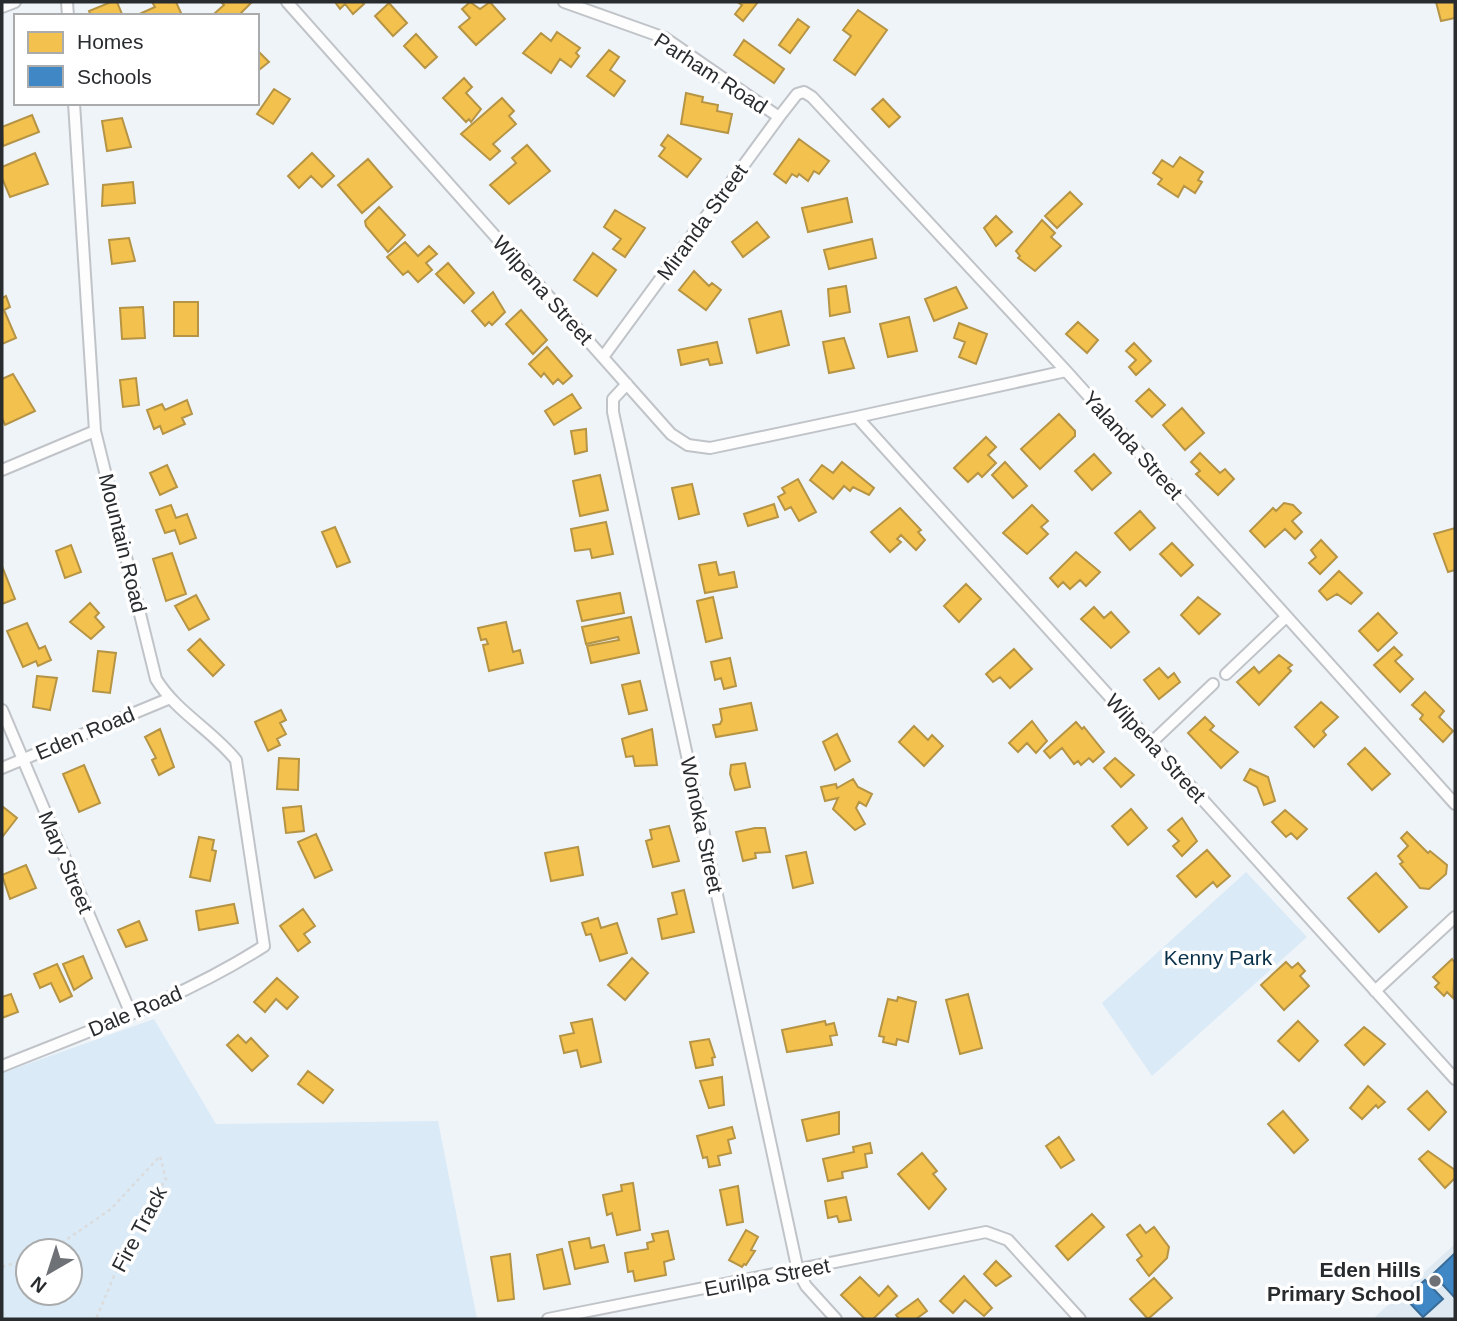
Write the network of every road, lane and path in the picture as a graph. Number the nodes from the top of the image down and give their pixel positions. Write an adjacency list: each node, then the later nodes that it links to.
1 (15, 2): 4 (street)
2 (287, 2): 8 (street, Wilpena Street)
3 (564, 2): 7 (street, Parham Road)
4 (2, 7)
5 (804, 92): 7 (street, Miranda Street); 9 (street, Yalanda Street)
6 (74, 105): 12 (street, Mountain Road)
7 (779, 117): 8 (street, Miranda Street)
8 (603, 357): 10 (street, Wilpena Street)
9 (1066, 371): 11 (street, Wilpena Street); 14 (street, Yalanda Street)
10 (627, 384): 11 (street, Wilpena Street); 30 (street, Wonoka Street)
11 (857, 416): 19 (street, Wilpena Street)
12 (95, 430): 13 (street); 17 (street, Mountain Road)
13 (2, 470)
14 (1286, 617): 15 (street); 22 (street, Yalanda Street)
15 (1226, 674)
16 (1213, 684): 19 (street)
17 (168, 699): 20 (street, Eden Road); 24 (street, Mountain Road)
18 (2, 710): 20 (street, Mary Street)
19 (1151, 743): 25 (street, Wilpena Street)
20 (23, 760): 21 (street, Eden Road); 26 (street, Mary Street)
21 (2, 768)
22 (1455, 804)
23 (1455, 917): 25 (street)
24 (264, 946): 26 (street, Dale Road)
25 (1375, 991): 28 (street, Wilpena Street)
26 (131, 1014): 27 (street, Dale Road)
27 (2, 1066)
28 (1455, 1079)
29 (70, 1237): 31 (path, Fire Track)
30 (798, 1271): 32 (street, Eurilpa Street); 33 (street); 34 (street, Eurilpa Street)
31 (96, 1319)
32 (548, 1319)
33 (836, 1319)
34 (1080, 1319)

